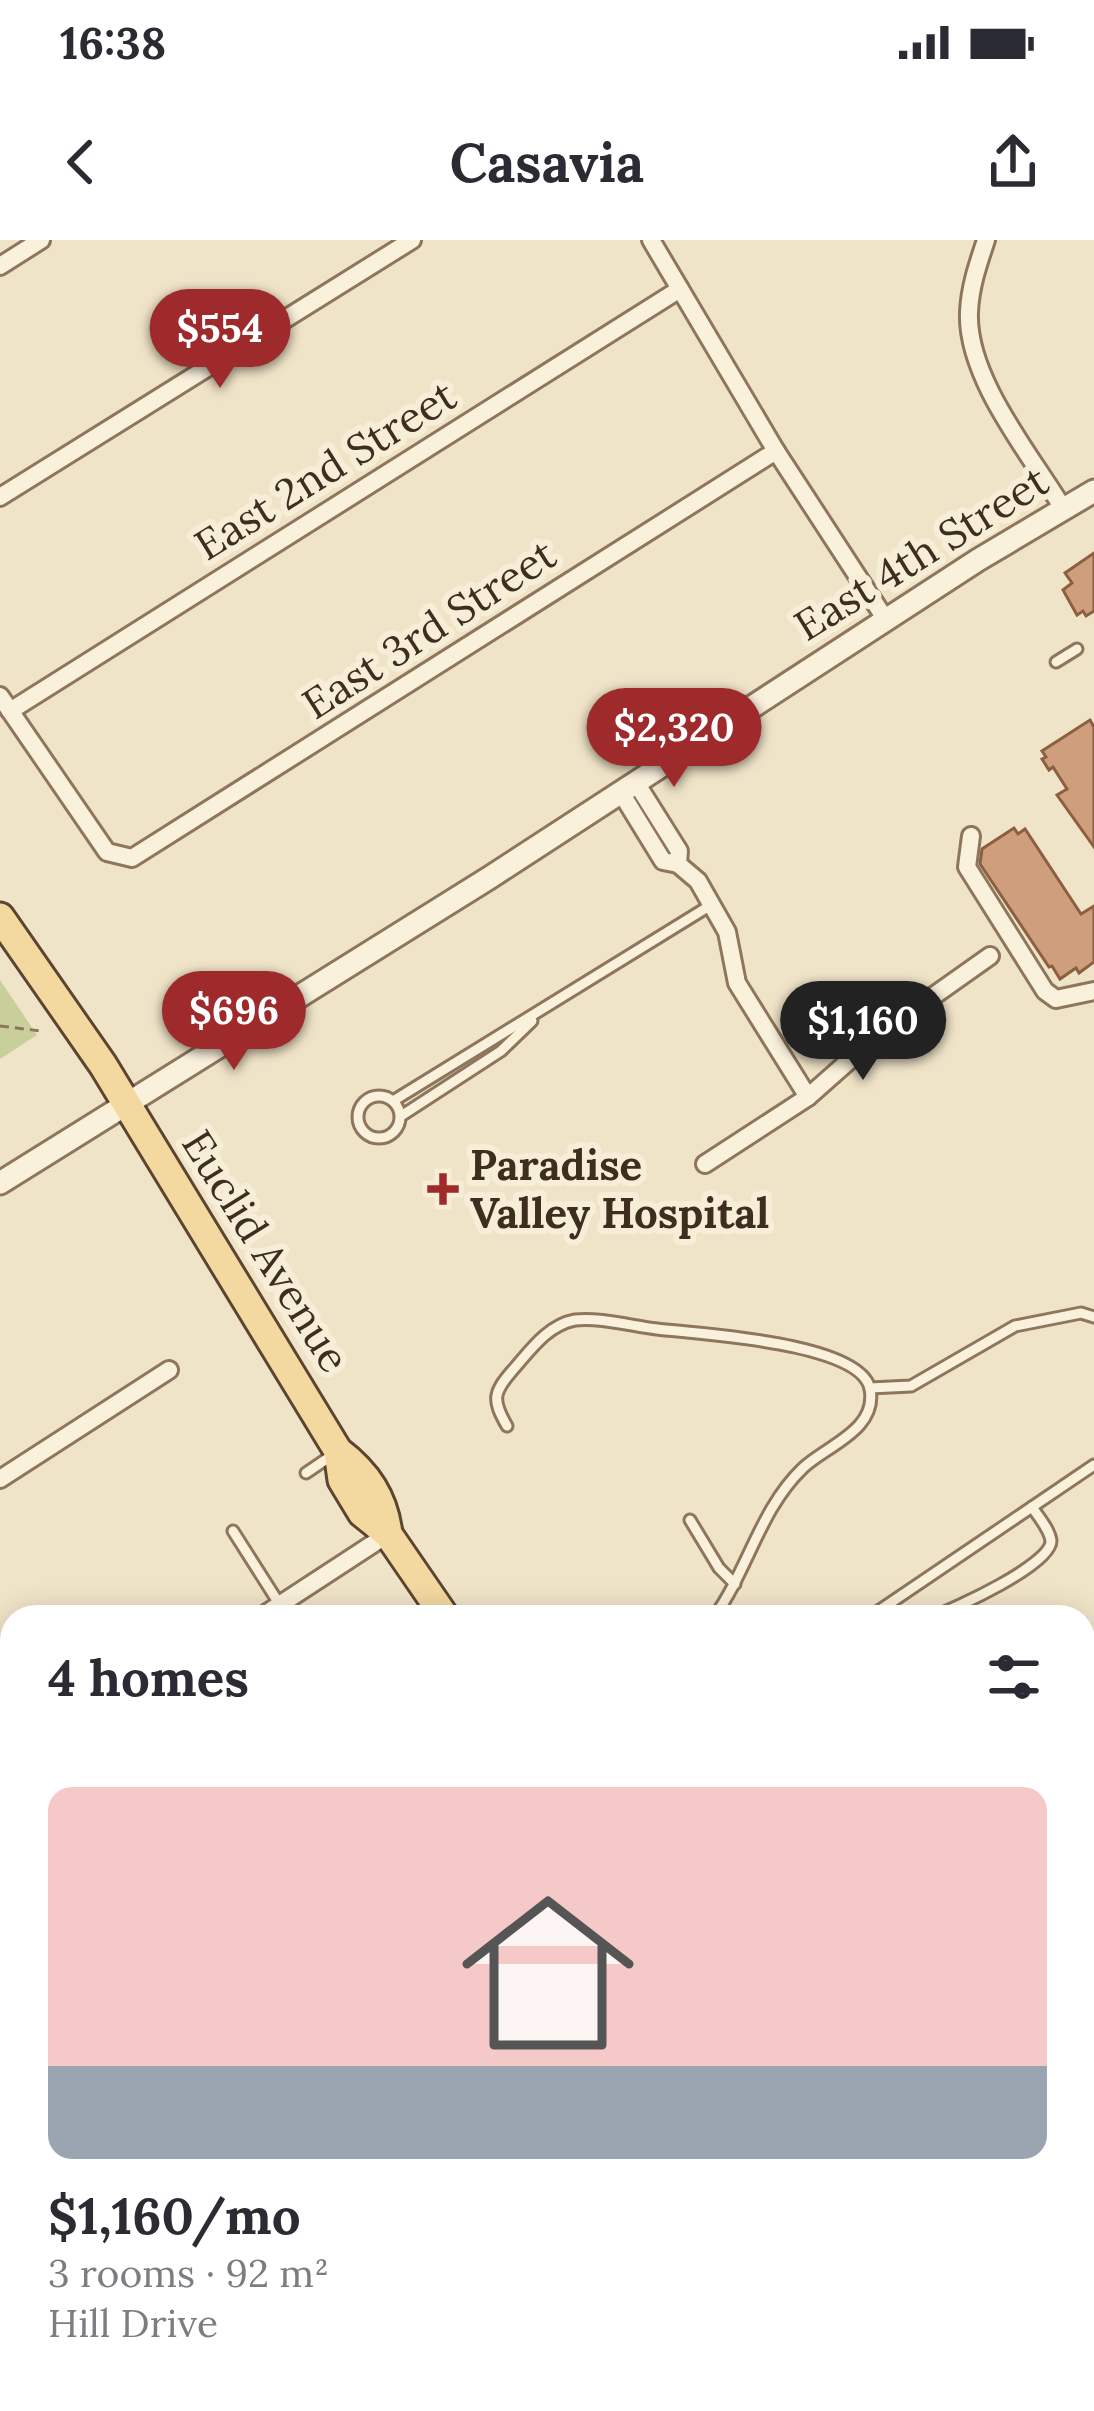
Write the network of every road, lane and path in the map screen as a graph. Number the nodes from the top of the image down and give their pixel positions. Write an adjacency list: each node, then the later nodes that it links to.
1 (41, 240): 5 (street)
2 (412, 240): 9 (street)
3 (651, 240): 6 (street)
4 (986, 240): 10 (street)
5 (0, 266)
6 (680, 289): 7 (street); 14 (street, East 2nd Street)
7 (776, 451): 11 (street); 14 (street, East 3rd Street)
8 (1094, 491): 10 (street, East 4th Street)
9 (0, 496)
10 (1064, 510): 11 (street, East 4th Street)
11 (886, 620): 15 (street, East 4th Street)
12 (1077, 649): 13 (lane)
13 (1056, 662)
14 (5, 704)
15 (628, 786): 17 (street); 28 (street, East 4th Street)
16 (971, 836): 20 (street)
17 (711, 905): 21 (lane); 25 (street)
18 (0, 916): 28 (main road, Euclid Avenue)
19 (990, 956): 25 (street)
20 (1094, 992)
21 (544, 1011): 27 (lane); 29 (lane)
22 (0, 1026): 23 (path)
23 (41, 1031)
24 (358, 1085): 26 (lane)
25 (808, 1096): 30 (street)
26 (367, 1100): 27 (lane); 29 (lane)
27 (393, 1101): 29 (lane)
28 (127, 1106): 31 (street, East 4th Street); 36 (main road, Euclid Avenue)
29 (401, 1116)
30 (705, 1164)
31 (0, 1183)
32 (1094, 1317): 34 (lane)
33 (169, 1370): 39 (street)
34 (870, 1388): 35 (lane); 44 (lane)
35 (507, 1426)
36 (338, 1451): 38 (lane); 43 (main road, Euclid Avenue)
37 (1094, 1465): 40 (lane)
38 (306, 1473)
39 (0, 1479)
40 (1032, 1507): 48 (lane); 49 (lane)
41 (689, 1520): 44 (lane)
42 (233, 1531): 45 (lane)
43 (388, 1534): 45 (street); 46 (main road, Euclid Avenue)
44 (735, 1584): 47 (lane)
45 (280, 1605)
46 (437, 1605)
47 (722, 1605)
48 (891, 1605)
49 (959, 1605)

